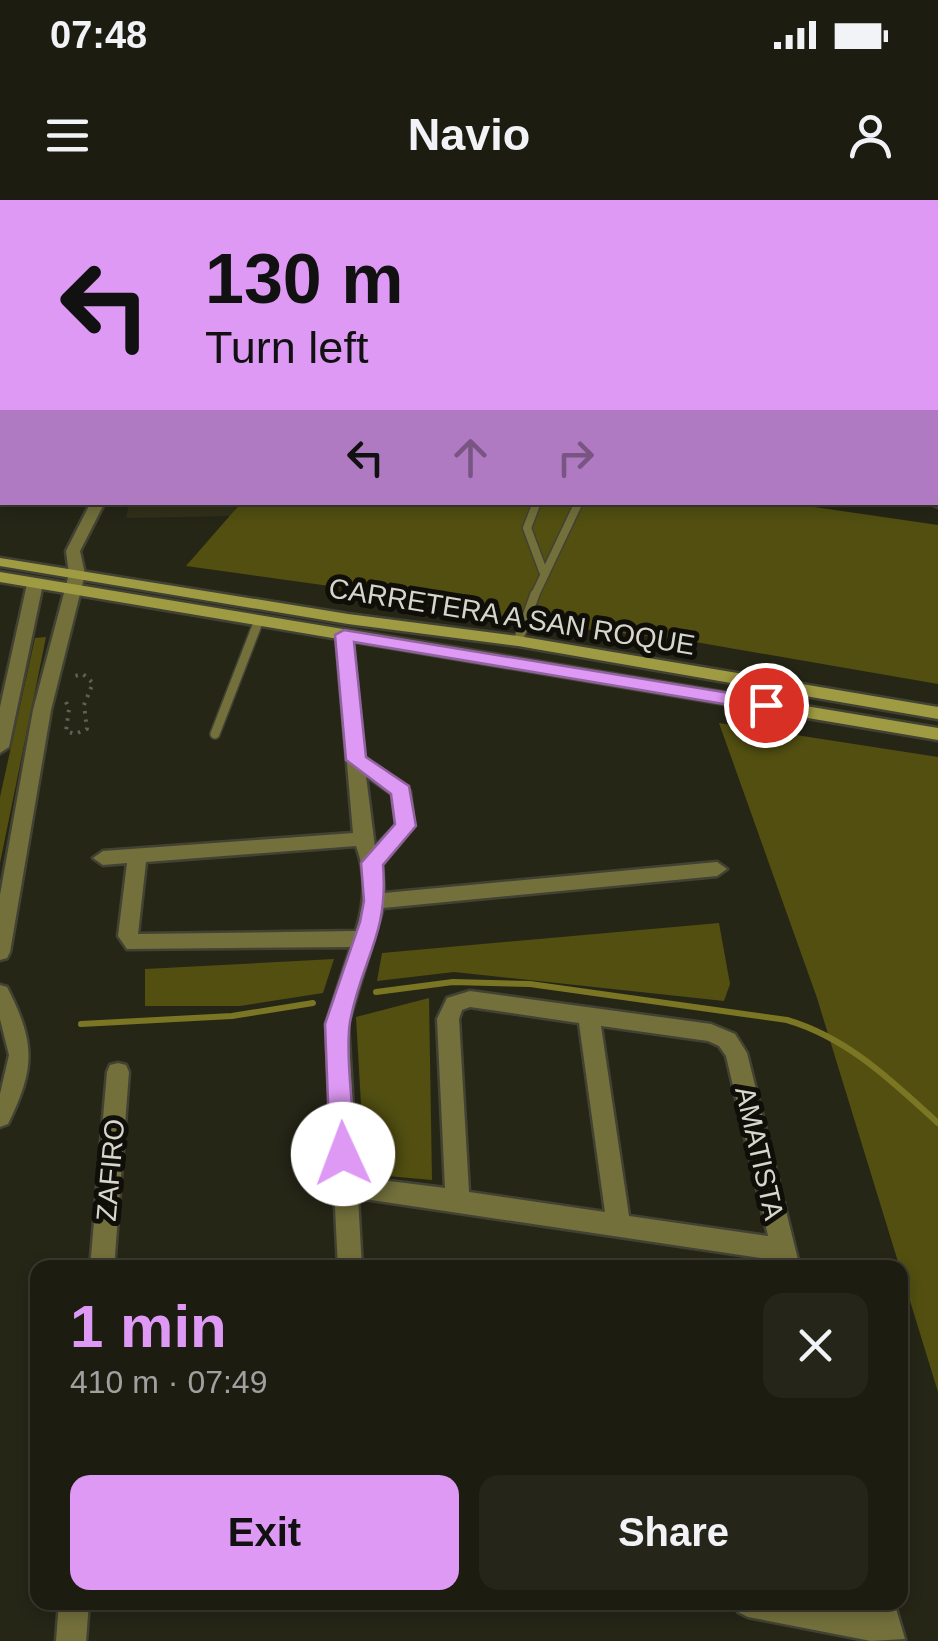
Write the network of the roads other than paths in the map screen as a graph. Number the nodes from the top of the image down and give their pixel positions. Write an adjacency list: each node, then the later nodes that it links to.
1 (96, 505): 8 (street)
2 (536, 505): 5 (lane)
3 (577, 505): 5 (lane)
4 (0, 562): 8 (main road, CARRETERA A SAN ROQUE)
5 (543, 572): 12 (lane)
6 (0, 577): 7 (main road, CARRETERA A SAN ROQUE)
7 (35, 584): 8 (main road, CARRETERA A SAN ROQUE); 9 (street)
8 (71, 591): 9 (street); 10 (main road, CARRETERA A SAN ROQUE); 12 (main road, CARRETERA A SAN ROQUE); 27 (street)
9 (30, 609): 18 (street)
10 (259, 620): 11 (main road, CARRETERA A SAN ROQUE); 16 (lane)
11 (344, 635): 13 (main road, CARRETERA A SAN ROQUE); 19 (street)
12 (518, 641): 13 (main road); 14 (main road); 15 (main road, CARRETERA A SAN ROQUE)
13 (439, 650): 14 (main road, CARRETERA A SAN ROQUE)
14 (582, 674): 17 (main road, CARRETERA A SAN ROQUE)
15 (938, 713)
16 (215, 734)
17 (938, 734)
18 (0, 747)
19 (356, 760): 20 (street); 23 (street)
20 (363, 839): 21 (street); 23 (street)
21 (136, 856): 22 (street); 26 (street)
22 (102, 858)
23 (372, 863): 25 (street)
24 (717, 868): 25 (street)
25 (375, 901): 26 (street)
26 (365, 939): 32 (street)
27 (0, 952)
28 (0, 993): 31 (street)
29 (588, 1017): 33 (street); 34 (street); 35 (street, AMATISTA)
30 (118, 1072): 36 (street, ZAFIRO)
31 (0, 1117)
32 (344, 1186): 33 (street); 37 (street)
33 (457, 1199): 34 (street)
34 (620, 1228): 35 (street)
35 (785, 1259)
36 (103, 1260)
37 (349, 1260)
38 (73, 1610): 41 (street)
39 (798, 1610): 40 (street)
40 (885, 1624)
41 (71, 1641)

